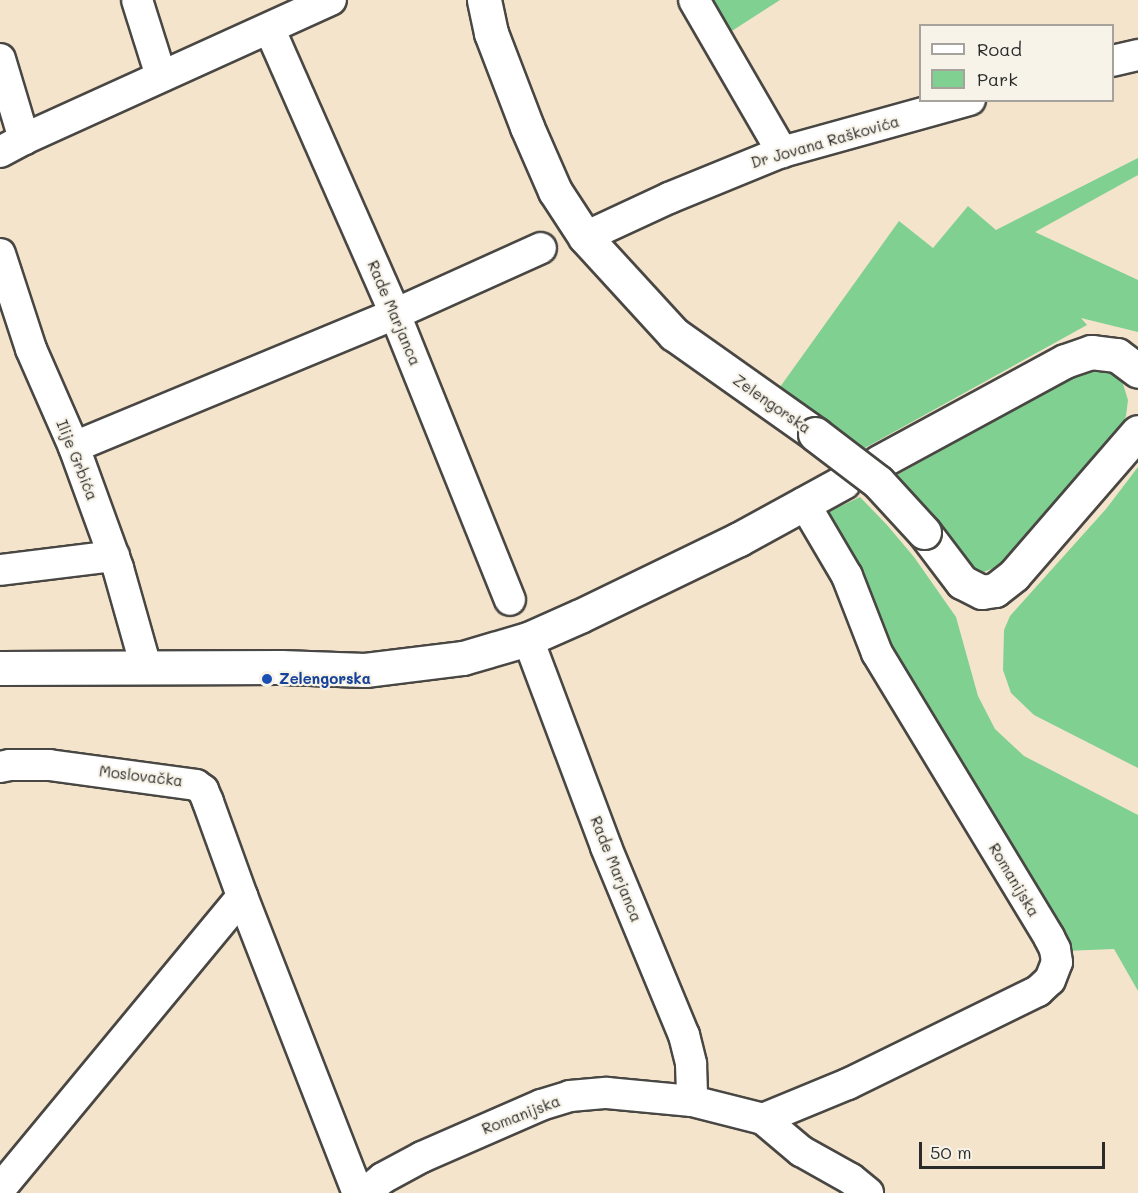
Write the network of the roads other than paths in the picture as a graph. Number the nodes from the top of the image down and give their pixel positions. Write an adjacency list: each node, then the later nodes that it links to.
1 (137, 0): 9 (street)
2 (331, 0): 5 (street)
3 (484, 0): 13 (street, Zelengorska)
4 (694, 0): 12 (street)
5 (270, 30): 9 (street); 16 (street, Rade Marjanca)
6 (1138, 55): 8 (street)
7 (0, 59): 11 (street)
8 (1114, 61)
9 (161, 76): 11 (street)
10 (963, 102): 12 (street, Dr Jovana Raškovića)
11 (12, 145)
12 (782, 152): 13 (street, Dr Jovana Raškovića)
13 (585, 237): 18 (street, Zelengorska, bridge)
14 (541, 248): 16 (street)
15 (0, 254): 19 (street, Ilije Grbića)
16 (395, 314): 19 (street); 25 (street, Rade Marjanca)
17 (1138, 371): 20 (street)
18 (1138, 432)
19 (74, 447): 23 (street, Ilije Grbića)
20 (879, 462)
21 (843, 482): 22 (street)
22 (804, 503): 26 (street); 32 (street, Romanijska)
23 (114, 556): 24 (street); 28 (street, Ilije Grbića)
24 (0, 570)
25 (510, 600)
26 (528, 639): 28 (street); 31 (street, Rade Marjanca)
27 (0, 668): 28 (street)
28 (146, 668)
29 (0, 767): 30 (street, Moslovačka)
30 (242, 896): 33 (street); 34 (street)
31 (692, 1101): 32 (street, Romanijska); 35 (street, Romanijska)
32 (763, 1119): 36 (street, Romanijska)
33 (0, 1189)
34 (358, 1193)
35 (365, 1193)
36 (868, 1193)

